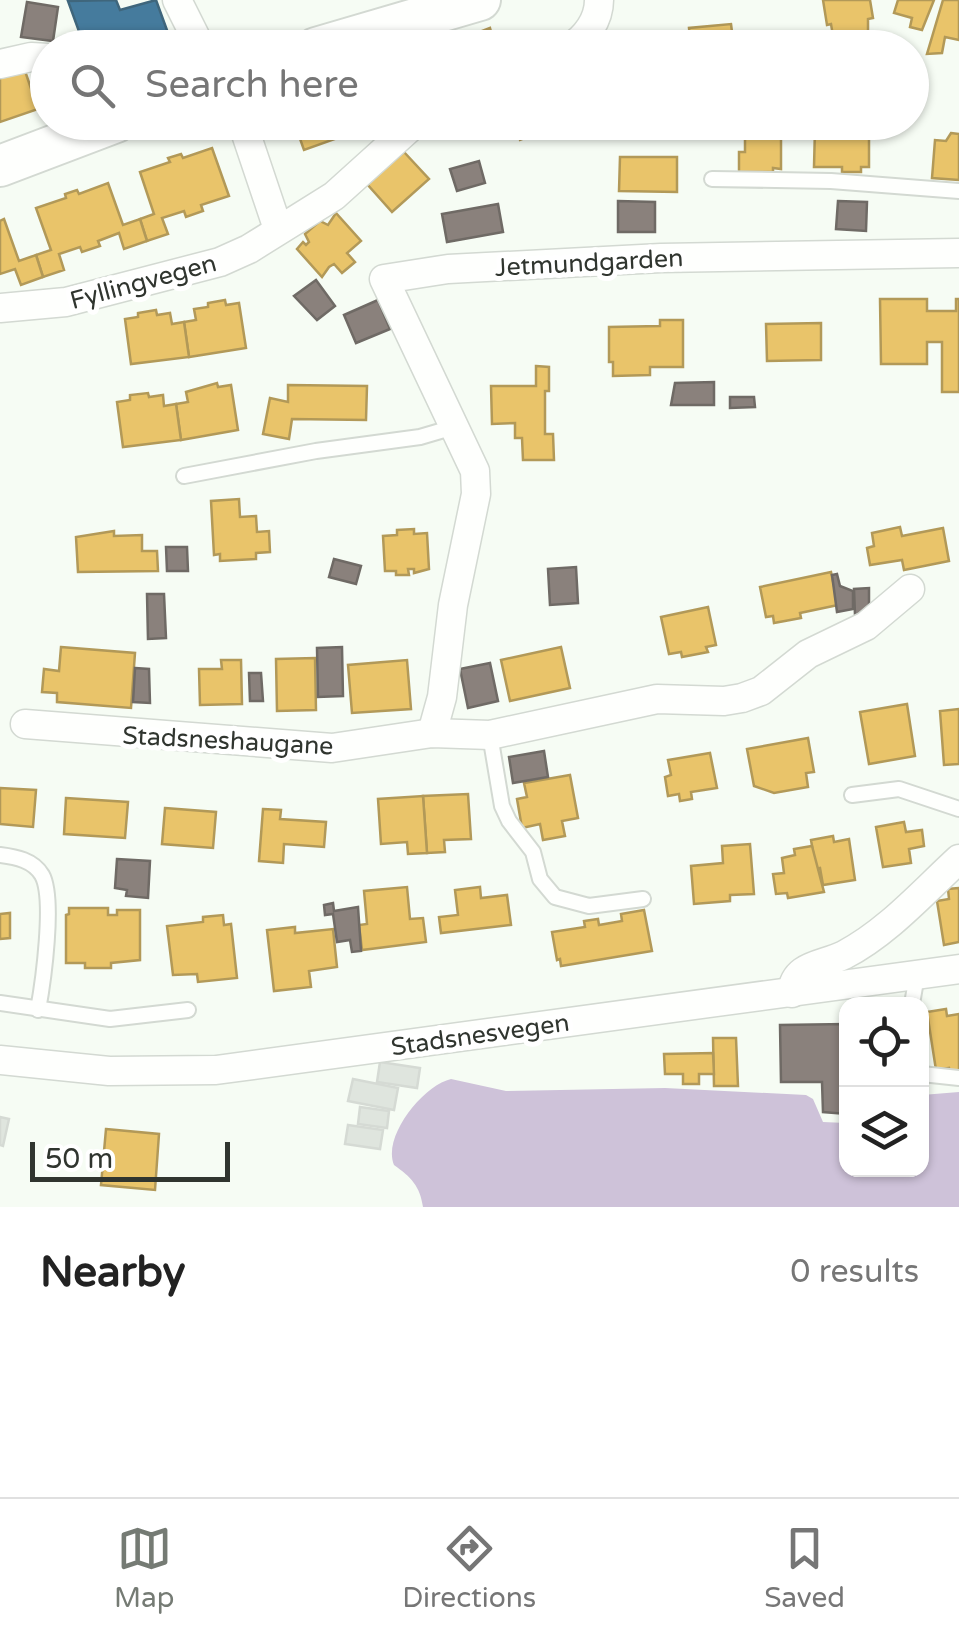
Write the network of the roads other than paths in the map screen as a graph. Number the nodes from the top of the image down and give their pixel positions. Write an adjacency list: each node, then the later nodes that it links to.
1 (176, 0): 4 (street)
2 (480, 0): 5 (street)
3 (598, 0): 6 (street)
4 (192, 30)
5 (378, 30)
6 (589, 30)
7 (30, 57): 8 (street)
8 (0, 64)
9 (69, 140): 12 (street)
10 (248, 140): 15 (street)
11 (396, 140): 15 (street, Fyllingvegen)
12 (0, 166)
13 (712, 179): 14 (lane)
14 (959, 191)
15 (278, 229): 17 (street, Fyllingvegen)
16 (959, 254): 18 (street, Jetmundgarden)
17 (0, 308)
18 (454, 427): 19 (lane); 22 (street, Jetmundgarden)
19 (184, 476)
20 (910, 590): 23 (street, Stadsneshaugane)
21 (25, 724): 22 (street, Stadsneshaugane)
22 (432, 733): 23 (street, Stadsneshaugane)
23 (490, 736): 28 (lane)
24 (852, 795): 25 (lane)
25 (959, 809)
26 (0, 856): 34 (lane)
27 (959, 859): 31 (street)
28 (643, 900)
29 (959, 969): 30 (street, Stadsnesvegen)
30 (917, 975): 31 (street, Stadsnesvegen); 32 (lane)
31 (792, 994): 36 (street, Stadsnesvegen)
32 (913, 997)
33 (0, 1003): 34 (lane)
34 (38, 1010): 35 (lane)
35 (188, 1010)
36 (0, 1060)
37 (929, 1075): 38 (lane)
38 (959, 1078)

